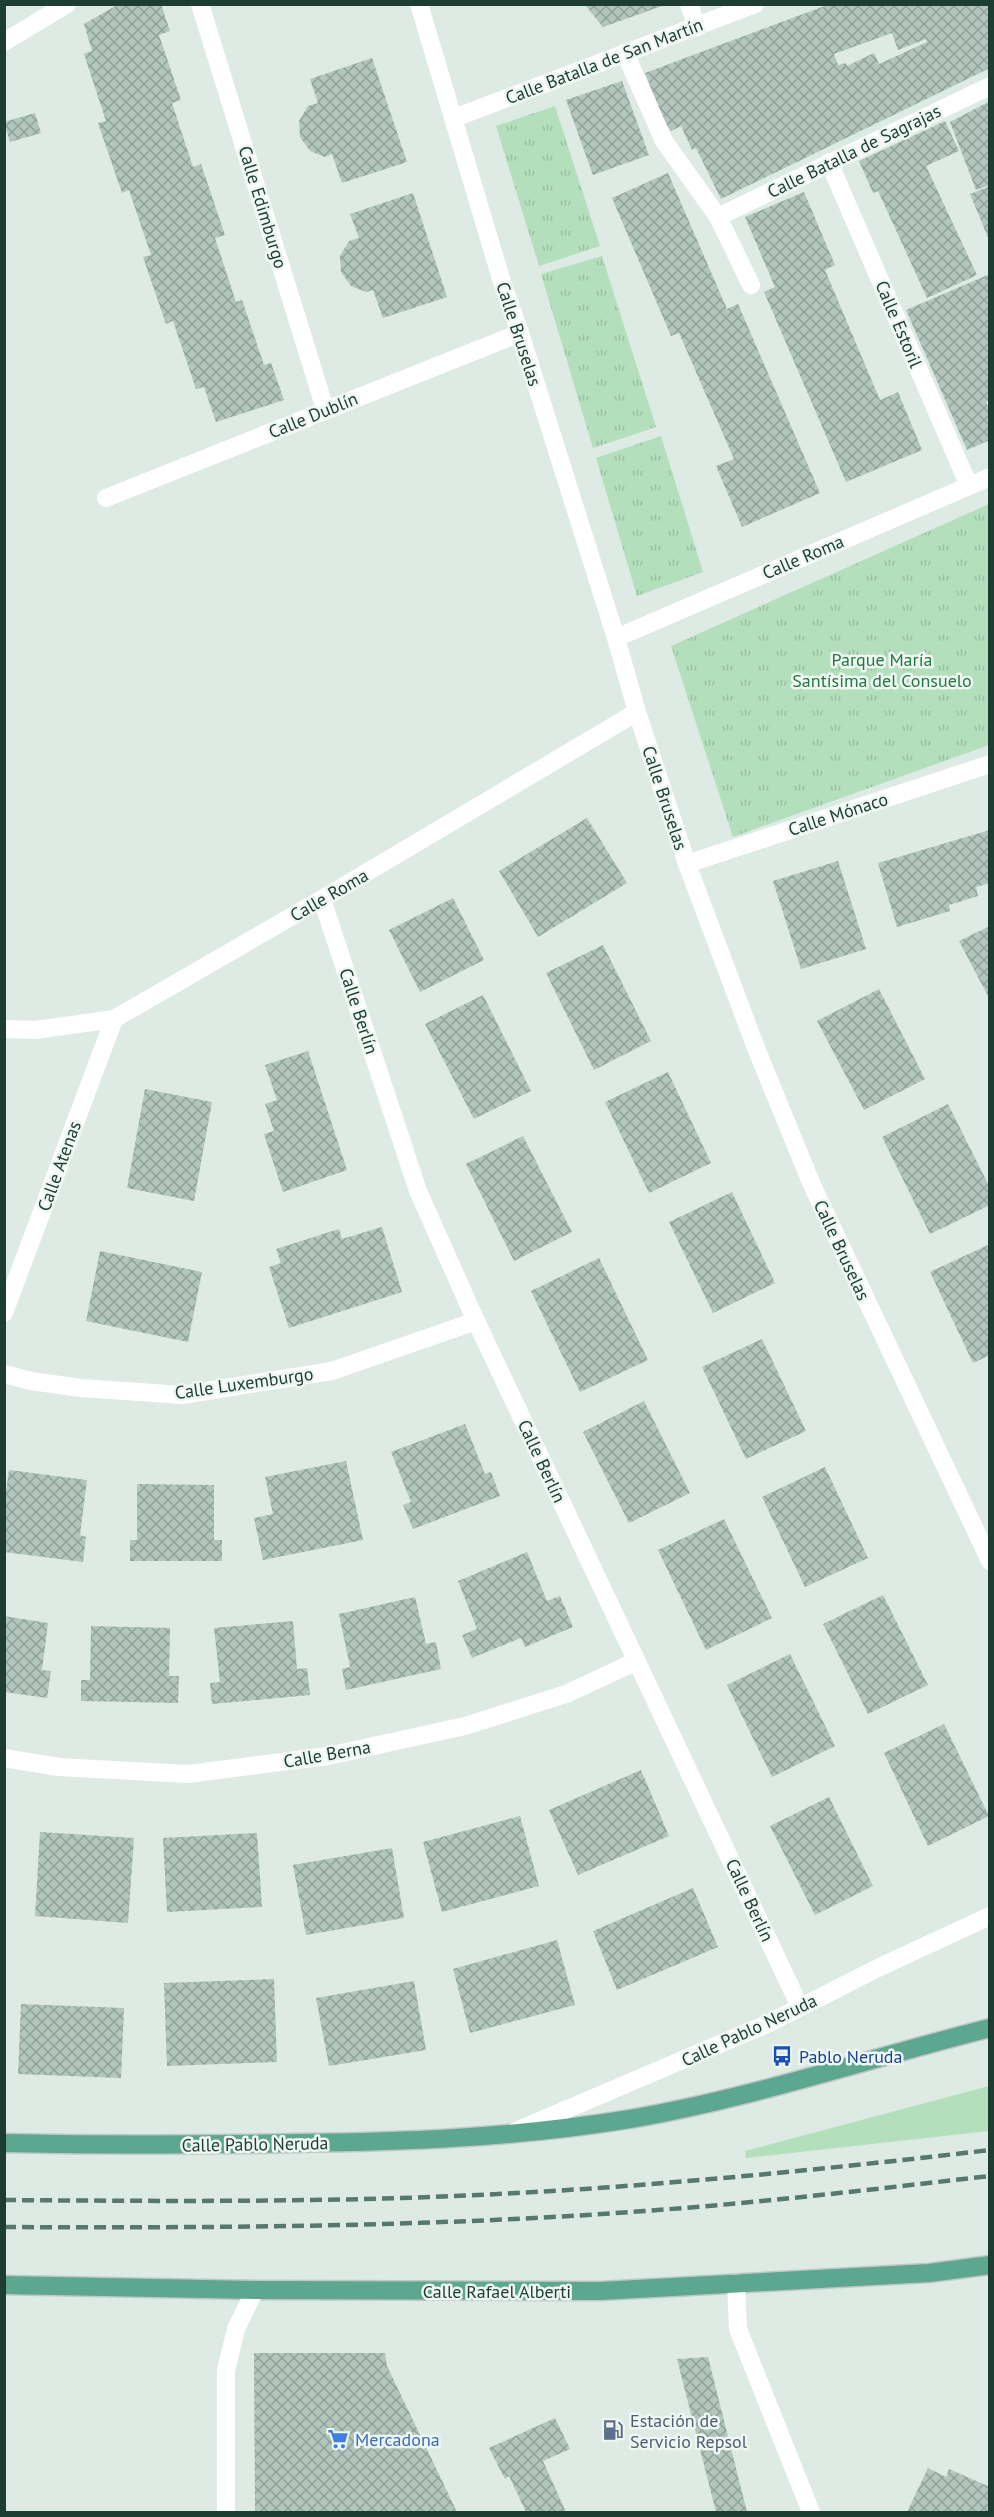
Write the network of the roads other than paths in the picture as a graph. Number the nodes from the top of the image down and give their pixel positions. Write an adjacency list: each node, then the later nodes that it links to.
1 (67, 4): 7 (street)
2 (200, 4): 15 (street, Calle Edimburgo)
3 (419, 4): 10 (street, Calle Bruselas)
4 (689, 4): 6 (street)
5 (755, 4): 6 (street, Calle Batalla de San Martín)
6 (697, 27): 8 (street, Calle Batalla de San Martín)
7 (4, 42)
8 (625, 53): 10 (street, Calle Batalla de San Martín); 12 (street)
9 (990, 86): 11 (street, Calle Batalla de Sagrajas)
10 (454, 118): 14 (street, Calle Bruselas)
11 (829, 162): 12 (street, Calle Batalla de Sagrajas); 17 (street, Calle Estoril)
12 (718, 217): 13 (street)
13 (751, 285)
14 (520, 333): 15 (street, Calle Dublín); 19 (street, Calle Bruselas)
15 (325, 409): 18 (street, Calle Dublín)
16 (990, 477): 17 (street, Calle Roma)
17 (969, 486): 19 (street, Calle Roma)
18 (106, 498)
19 (616, 638): 20 (street, Calle Bruselas)
20 (637, 712): 22 (street, Calle Bruselas); 23 (street, Calle Roma)
21 (990, 764): 22 (street, Calle Mónaco)
22 (687, 864): 29 (street, Calle Bruselas)
23 (322, 899): 24 (street, Calle Roma); 27 (street, Calle Berlín)
24 (114, 1019): 25 (street, Calle Roma); 26 (street, Calle Atenas)
25 (4, 1029)
26 (4, 1313)
27 (476, 1321): 28 (street, Calle Luxemburgo); 30 (street, Calle Berlín)
28 (4, 1374)
29 (990, 1561)
30 (637, 1661): 31 (street, Calle Berna); 33 (street, Calle Berlín)
31 (4, 1758)
32 (990, 1916): 33 (street, Calle Pablo Neruda)
33 (800, 2007): 35 (street, Calle Pablo Neruda)
34 (990, 2028): 35 (main road, Calle Pablo Neruda)
35 (505, 2136): 36 (main road, Calle Pablo Neruda)
36 (4, 2143)
37 (990, 2265): 38 (main road, Calle Rafael Alberti)
38 (736, 2283): 40 (main road, Calle Rafael Alberti); 42 (street)
39 (4, 2285): 40 (main road, Calle Rafael Alberti)
40 (255, 2290): 41 (street)
41 (226, 2512)
42 (811, 2512)

